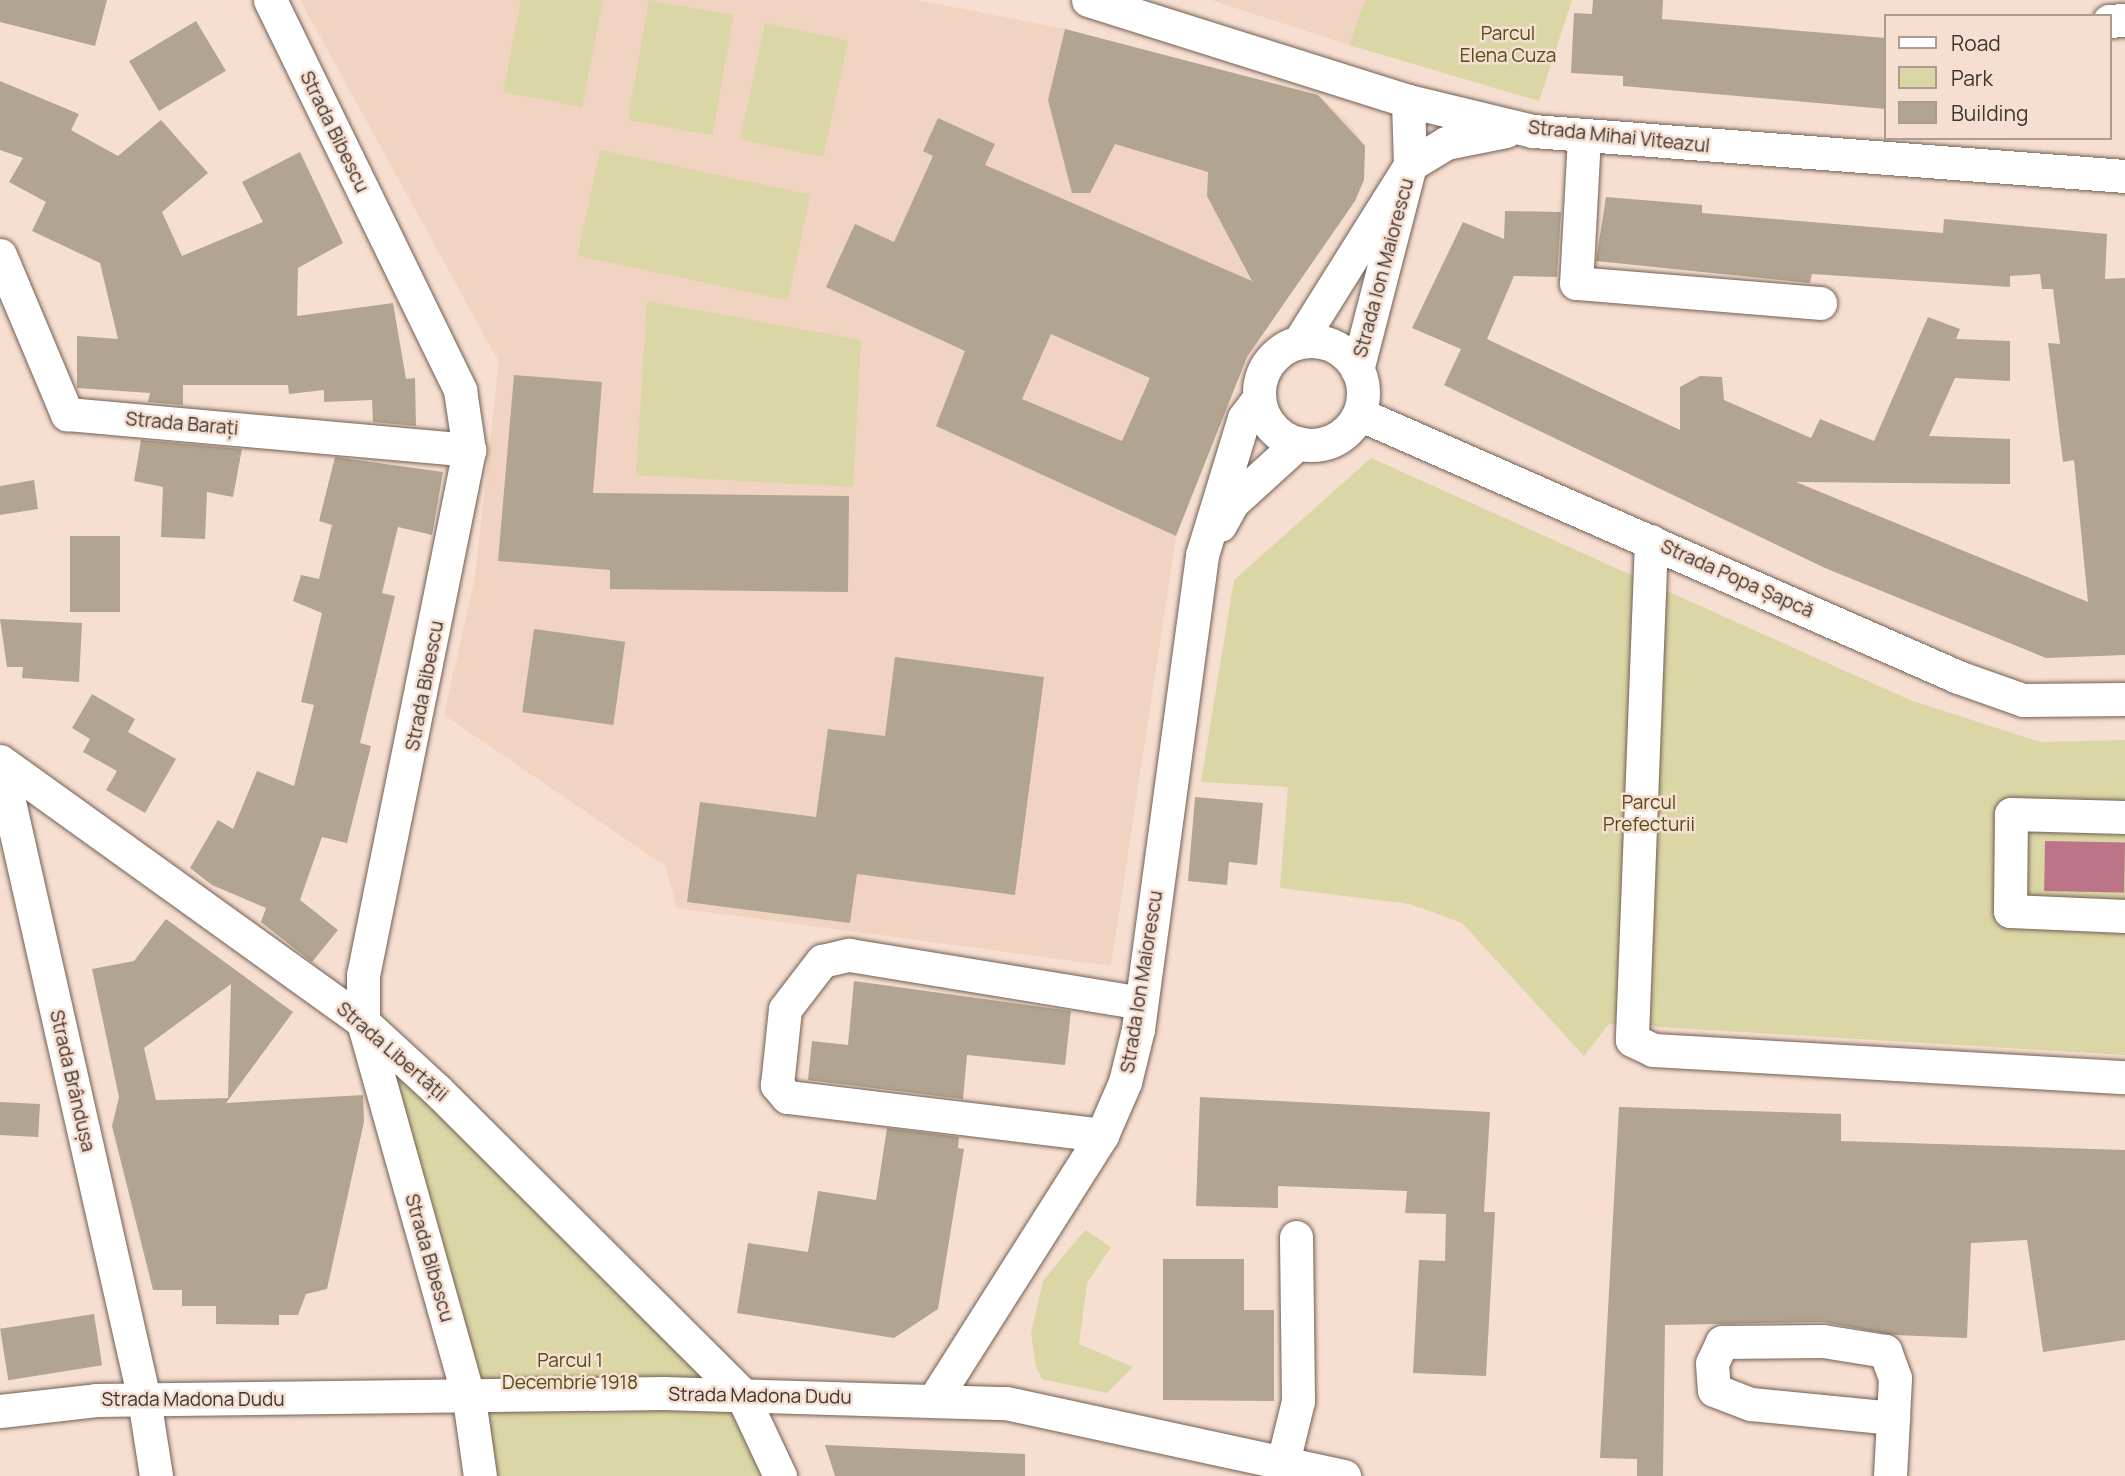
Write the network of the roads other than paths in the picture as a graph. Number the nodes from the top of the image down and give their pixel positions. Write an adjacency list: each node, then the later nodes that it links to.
1 (270, 0): 15 (street, Strada Bibescu)
2 (1088, 0): 3 (street, Strada Mihai Viteazul)
3 (1408, 101): 4 (street, Strada Mihai Viteazul); 6 (street, Strada Ion Maiorescu)
4 (1533, 131): 5 (street, Strada Mihai Viteazul); 6 (street)
5 (1584, 137): 7 (street, Strada Mihai Viteazul); 9 (street)
6 (1410, 165): 10 (street, Strada Ion Maiorescu); 11 (street, Strada Ion Maiorescu)
7 (2125, 176)
8 (0, 255): 15 (street, Strada Barați)
9 (1820, 303)
10 (1299, 342): 11 (street); 12 (street)
11 (1357, 370): 13 (street)
12 (1259, 398): 14 (street); 17 (street, Strada Ion Maiorescu)
13 (1359, 414): 14 (street); 16 (street, Strada Popa Șapcă)
14 (1298, 443): 17 (street, Strada Ion Maiorescu)
15 (469, 450): 23 (street, Strada Bibescu)
16 (1651, 541): 18 (street, Strada Popa Șapcă); 24 (street)
17 (1202, 555): 22 (street, Strada Ion Maiorescu)
18 (2125, 699)
19 (0, 762): 23 (street, Strada Libertății); 28 (street, Strada Brândușa)
20 (2125, 817): 21 (street)
21 (2125, 916)
22 (1141, 1003): 25 (street, Strada Ion Maiorescu); 25 (street)
23 (363, 1022): 27 (street, Strada Libertății); 29 (street, Strada Bibescu)
24 (2125, 1077)
25 (1102, 1135): 30 (street, Strada Ion Maiorescu)
26 (1296, 1237): 33 (street)
27 (741, 1393): 29 (street, Strada Madona Dudu); 30 (street, Strada Madona Dudu); 36 (street)
28 (144, 1399): 29 (street, Strada Madona Dudu); 31 (street, Strada Madona Dudu); 34 (street, Strada Brândușa)
29 (468, 1399): 35 (street, Strada Bibescu)
30 (934, 1400): 33 (street, Strada Madona Dudu)
31 (0, 1411)
32 (1893, 1418): 32 (street); 38 (street)
33 (1283, 1462): 37 (street, Strada Madona Dudu)
34 (156, 1476)
35 (480, 1476)
36 (780, 1476)
37 (1344, 1476)
38 (1890, 1476)

